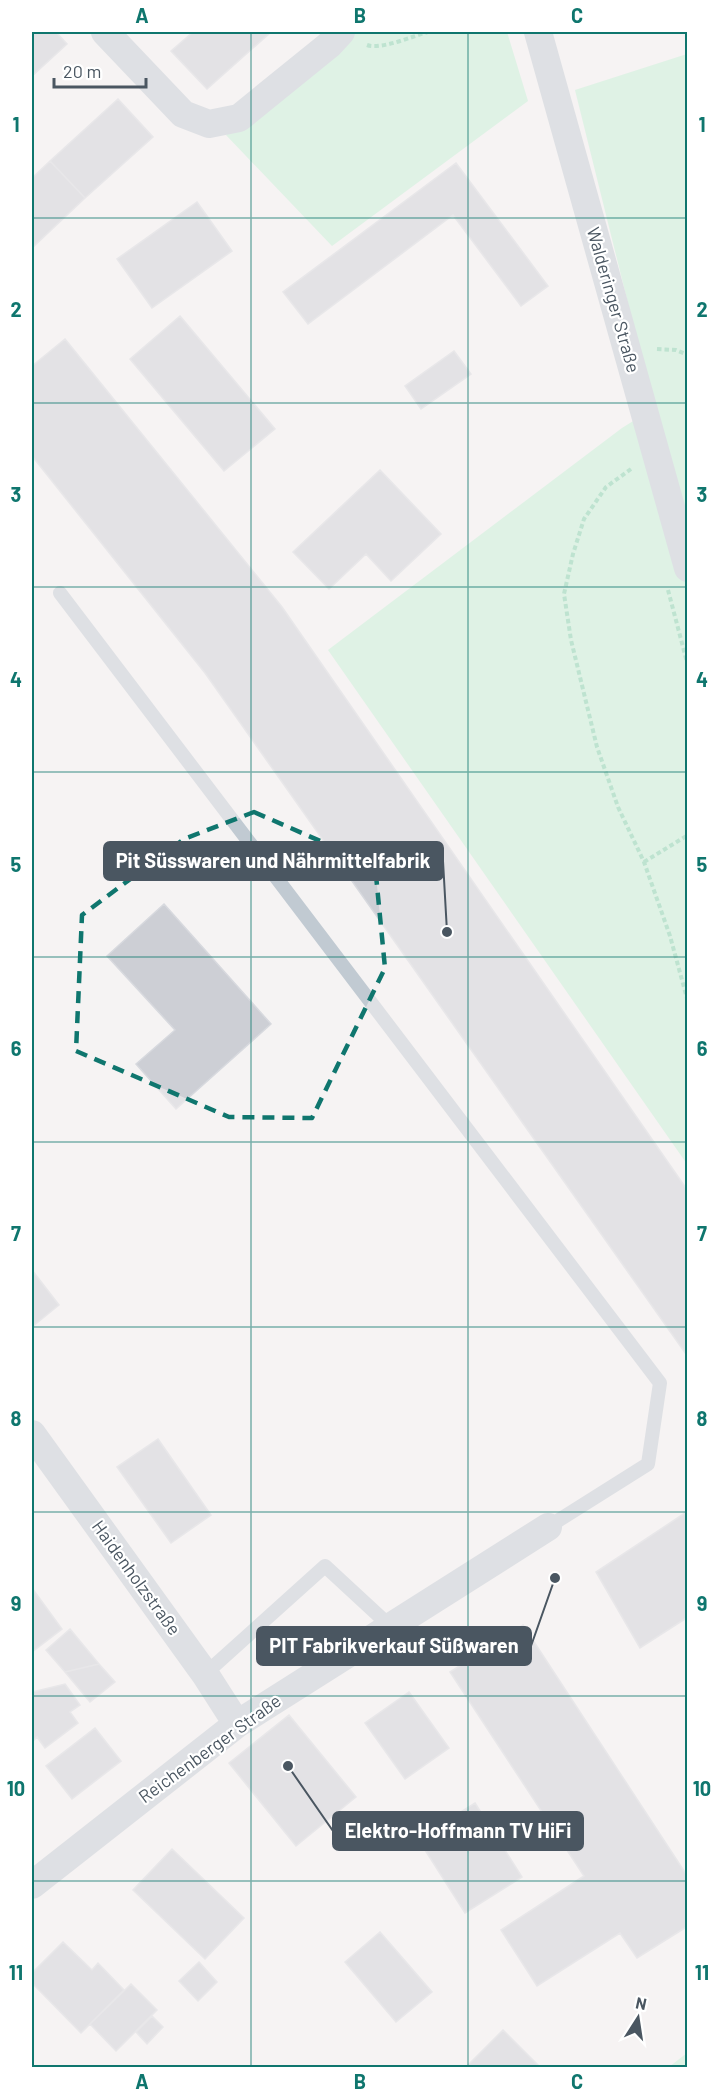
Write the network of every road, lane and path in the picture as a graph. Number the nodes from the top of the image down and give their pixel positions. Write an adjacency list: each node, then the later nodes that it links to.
1 (105, 32): 4 (street)
2 (429, 32): 4 (path)
3 (538, 32): 5 (street, Walderinger Straße)
4 (351, 37)
5 (656, 451): 6 (street, Walderinger Straße); 9 (path)
6 (687, 568)
7 (60, 593): 12 (lane)
8 (687, 835): 9 (path)
9 (644, 862): 10 (path)
10 (687, 1002)
11 (32, 1434): 14 (street, Haidenholzstraße)
12 (548, 1527): 13 (street, Reichenberger Straße)
13 (391, 1627): 14 (lane); 15 (street, Reichenberger Straße)
14 (205, 1674): 15 (street, Haidenholzstraße)
15 (237, 1724): 16 (street, Reichenberger Straße)
16 (32, 1885)

